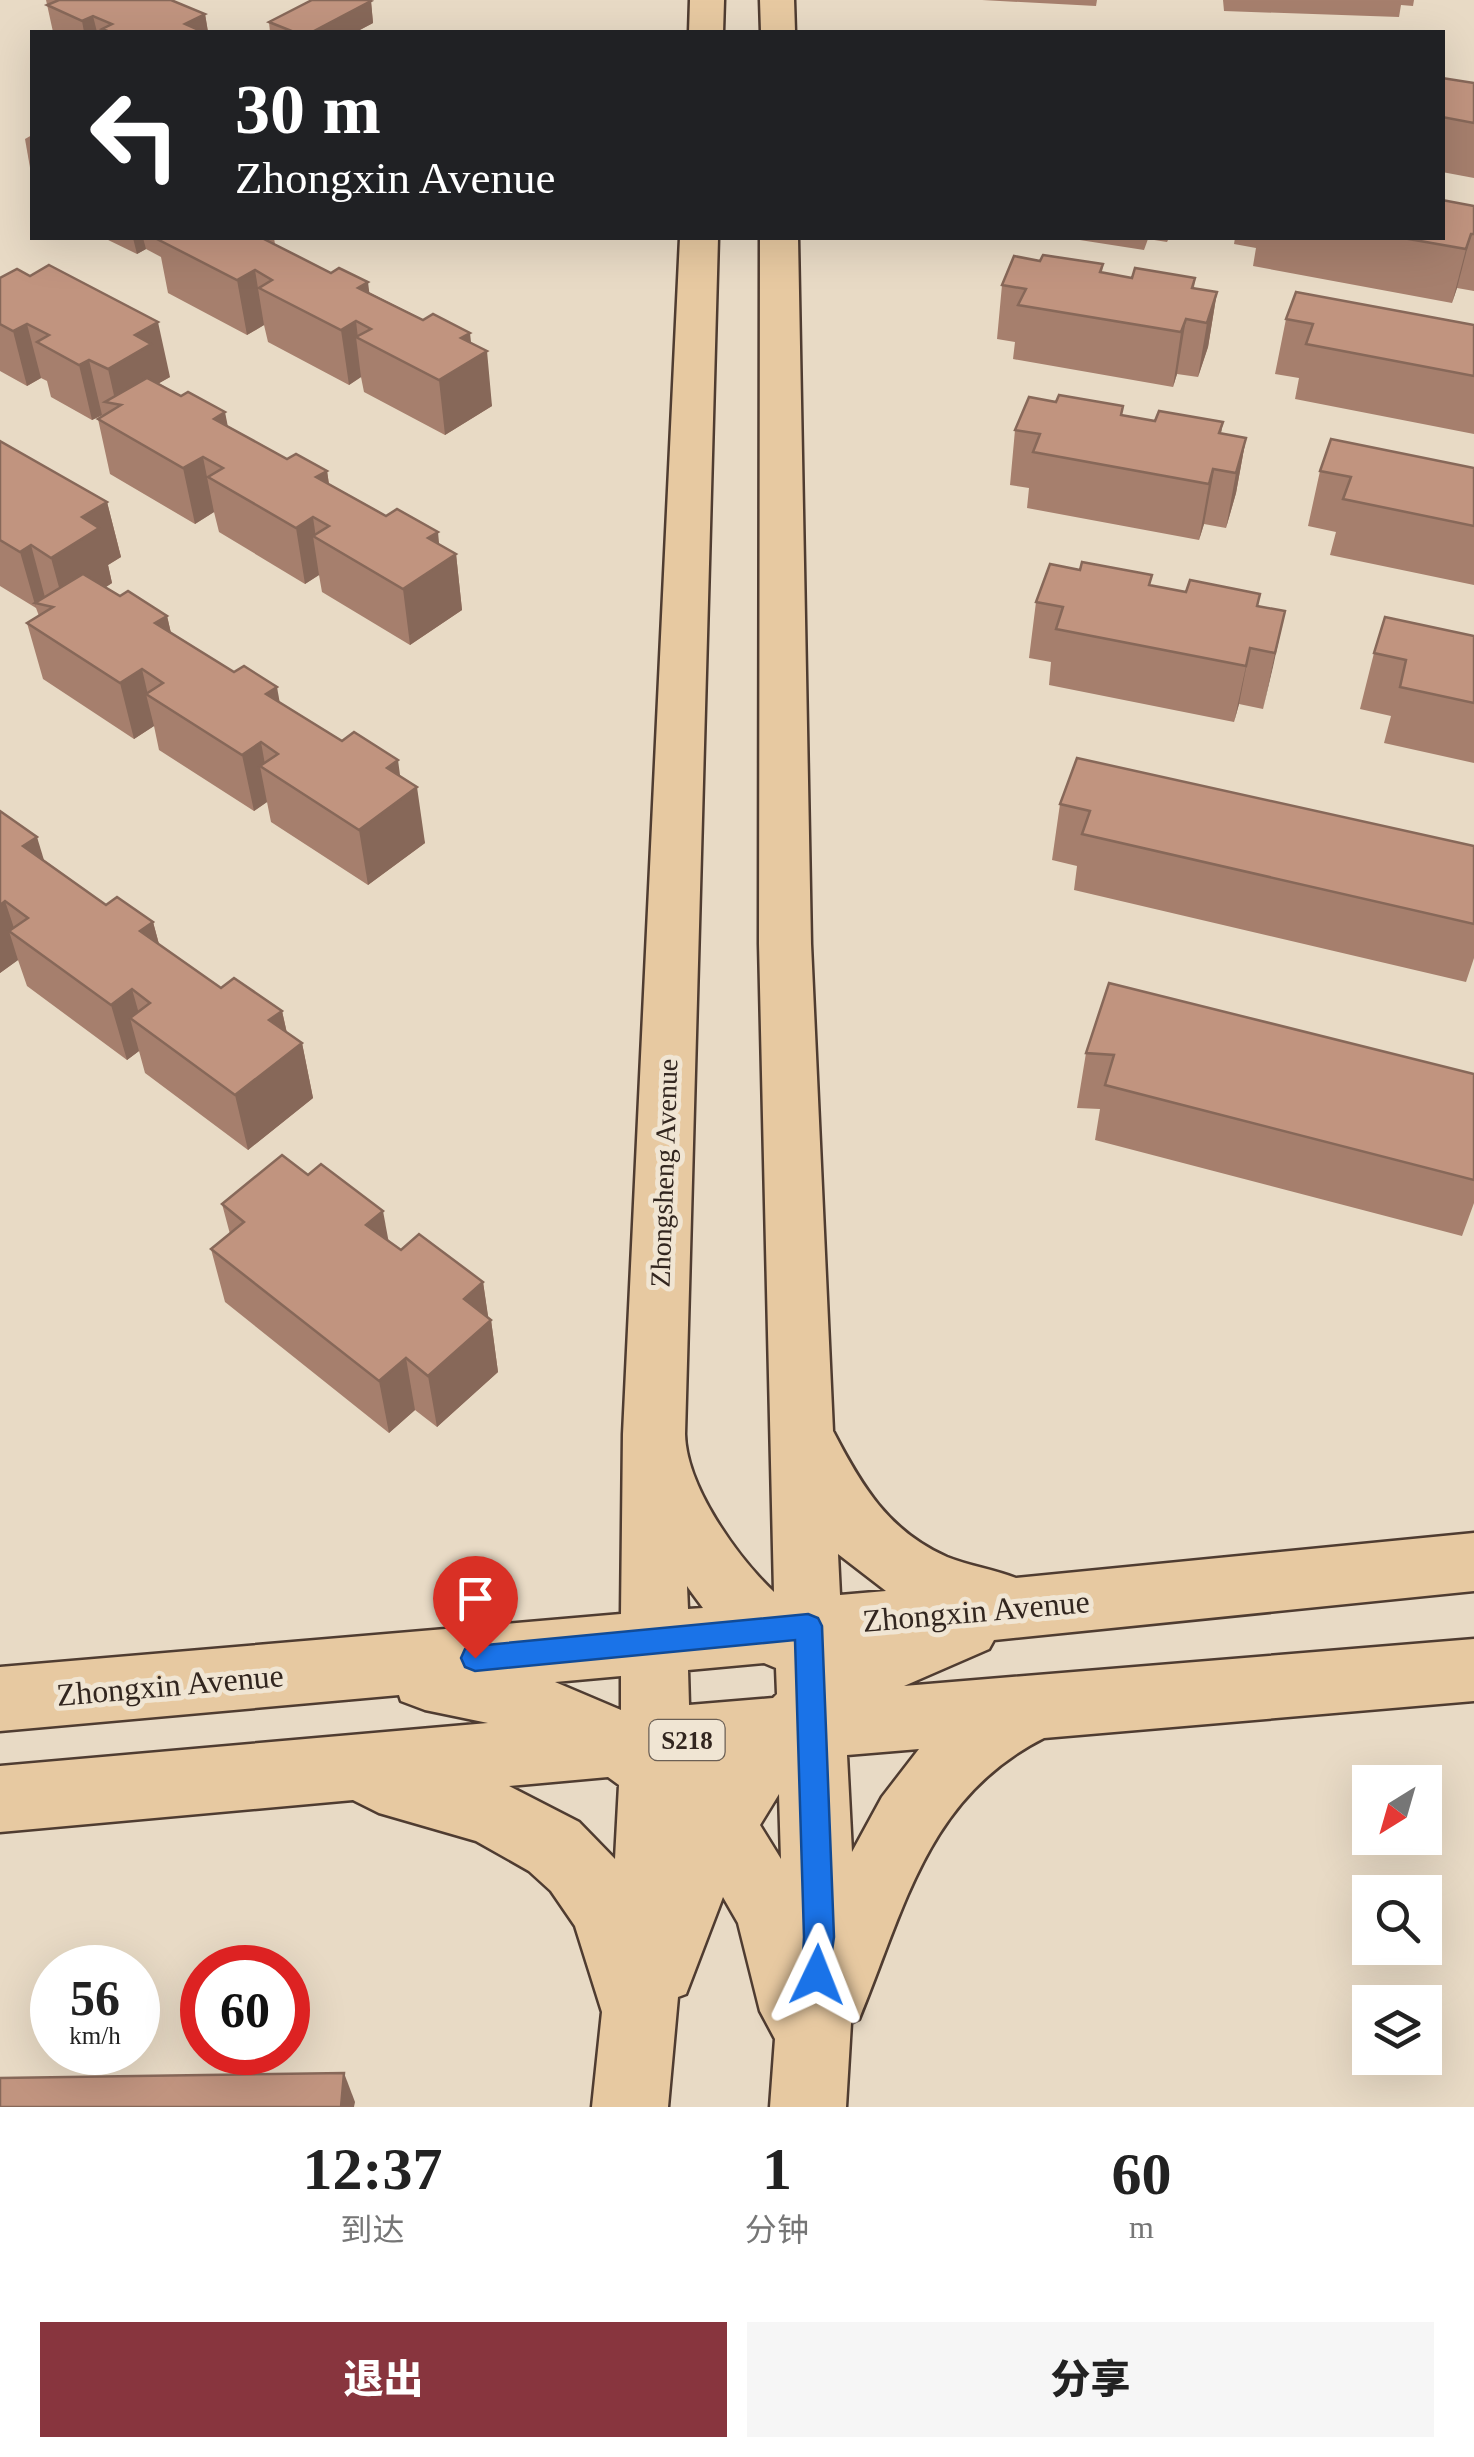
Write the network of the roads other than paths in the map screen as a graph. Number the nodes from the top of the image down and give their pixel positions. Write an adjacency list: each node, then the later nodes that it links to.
1 (708, 0): 3 (main road)
2 (777, 0): 4 (main road)
3 (706, 30)
4 (778, 30)
5 (698, 240): 8 (main road, Zhongsheng Avenue)
6 (779, 240): 7 (main road)
7 (800, 1420): 10 (main road); 14 (main road)
8 (654, 1434): 11 (main road, Zhongsheng Avenue); 14 (main road)
9 (1474, 1562): 10 (main road, Zhongxin Avenue)
10 (1025, 1606): 14 (main road)
11 (654, 1642): 13 (main road, Zhongxin Avenue / S218); 14 (main road, Zhongxin Avenue / S218); 17 (main road, Zhongsheng Avenue)
12 (1474, 1670): 16 (main road, Zhongxin Avenue / S218)
13 (333, 1671): 15 (main road, Zhongxin Avenue / S218); 17 (main road)
14 (810, 1679): 16 (main road, Zhongxin Avenue / S218); 17 (main road, Zhongxin Avenue / S218); 20 (main road); 22 (main road)
15 (0, 1700)
16 (1039, 1704): 22 (main road)
17 (644, 1751): 18 (main road, Zhongxin Avenue / S218); 20 (main road); 21 (main road, Zhongsheng Avenue)
18 (334, 1770): 19 (main road, Zhongxin Avenue / S218); 21 (main road)
19 (0, 1799)
20 (720, 1829): 21 (main road); 22 (main road)
21 (640, 2027): 23 (main road, Zhongsheng Avenue)
22 (809, 2098)
23 (630, 2107)

